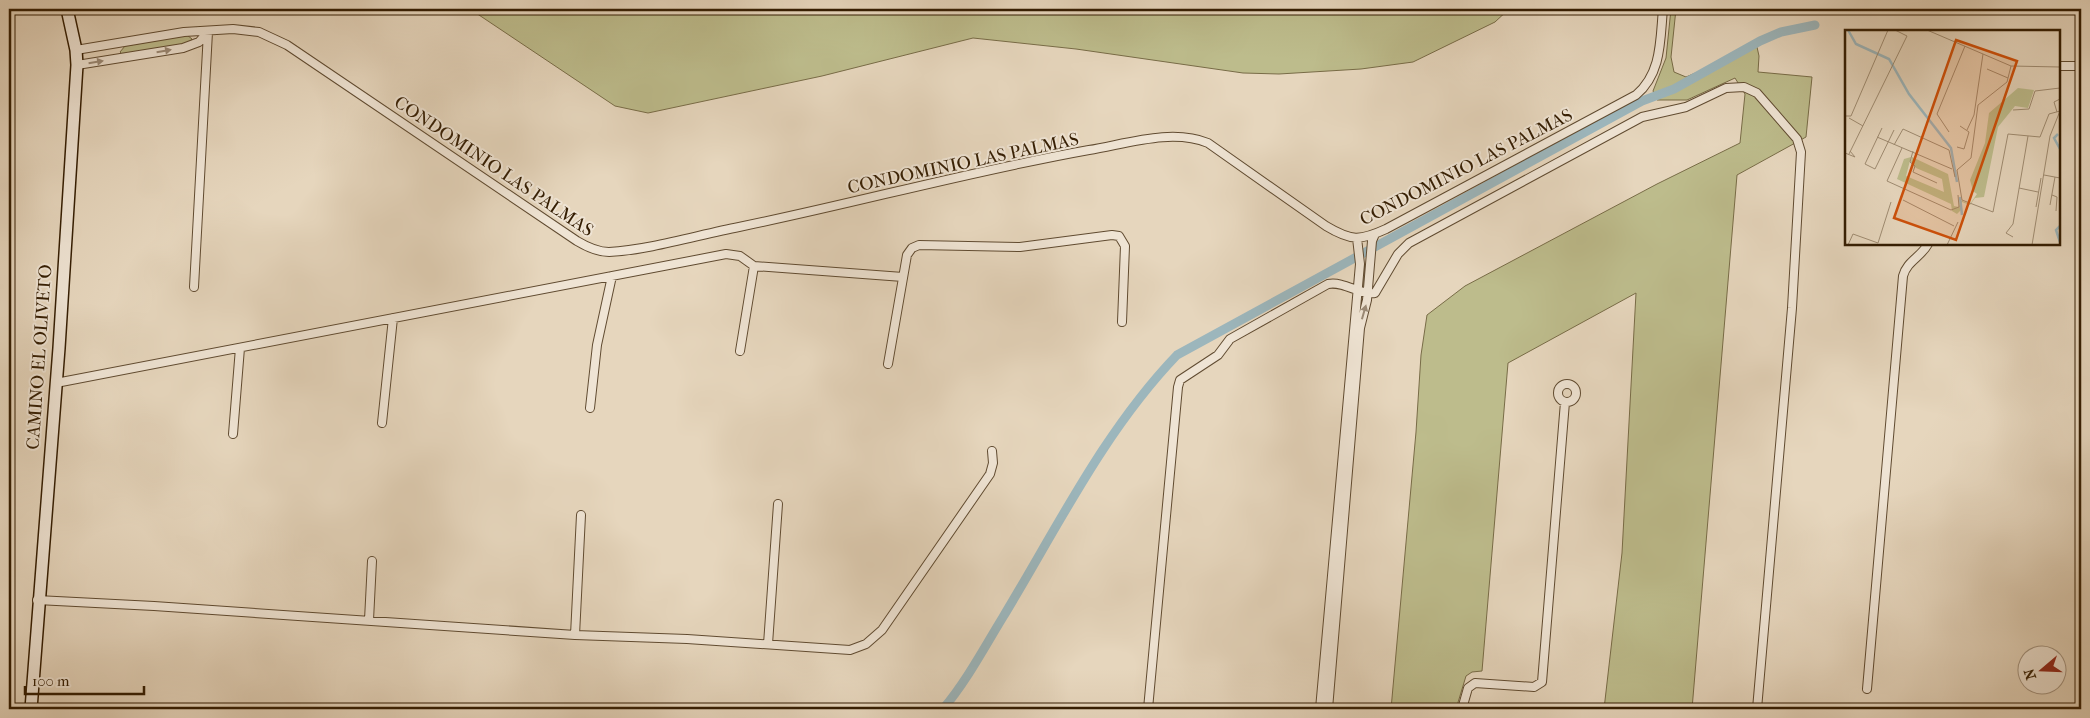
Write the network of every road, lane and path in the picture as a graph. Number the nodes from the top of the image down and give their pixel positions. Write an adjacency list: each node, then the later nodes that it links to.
1 (67, 9): 4 (main road, CAMINO EL OLIVETO)
2 (1662, 9): 8 (street, CONDOMINIO LAS PALMAS)
3 (208, 32): 4 (street, CONDOMINIO LAS PALMAS); 5 (street, one-way to 3); 9 (street, CONDOMINIO LAS PALMAS); 14 (street)
4 (76, 50): 5 (main road, CAMINO EL OLIVETO)
5 (76, 65): 22 (main road, CAMINO EL OLIVETO)
6 (2060, 66): 7 (street)
7 (2081, 66)
8 (1375, 234): 9 (street, CONDOMINIO LAS PALMAS); 16 (street)
9 (1357, 238): 15 (street)
10 (1927, 245): 35 (street)
11 (754, 266): 12 (street); 13 (street); 20 (street)
12 (612, 276): 17 (street); 24 (street)
13 (903, 277): 18 (street); 21 (street)
14 (194, 287)
15 (1356, 289): 16 (street); 37 (street); 38 (street)
16 (1368, 293): 39 (street, one-way to 16); 41 (street)
17 (394, 318): 19 (street); 25 (street)
18 (1122, 322)
19 (240, 348): 22 (street); 26 (street)
20 (740, 351)
21 (888, 364)
22 (56, 384): 31 (main road, CAMINO EL OLIVETO)
23 (1565, 402): 40 (street)
24 (590, 408)
25 (382, 423)
26 (233, 434)
27 (992, 451): 34 (street)
28 (778, 504): 34 (street)
29 (581, 515): 33 (street)
30 (372, 561): 32 (street)
31 (37, 600): 32 (street); 36 (main road, CAMINO EL OLIVETO)
32 (369, 620): 33 (street)
33 (575, 635): 34 (street)
34 (768, 644)
35 (1867, 689)
36 (31, 709)
37 (1148, 709)
38 (1320, 709)
39 (1328, 709)
40 (1462, 709)
41 (1757, 709)

